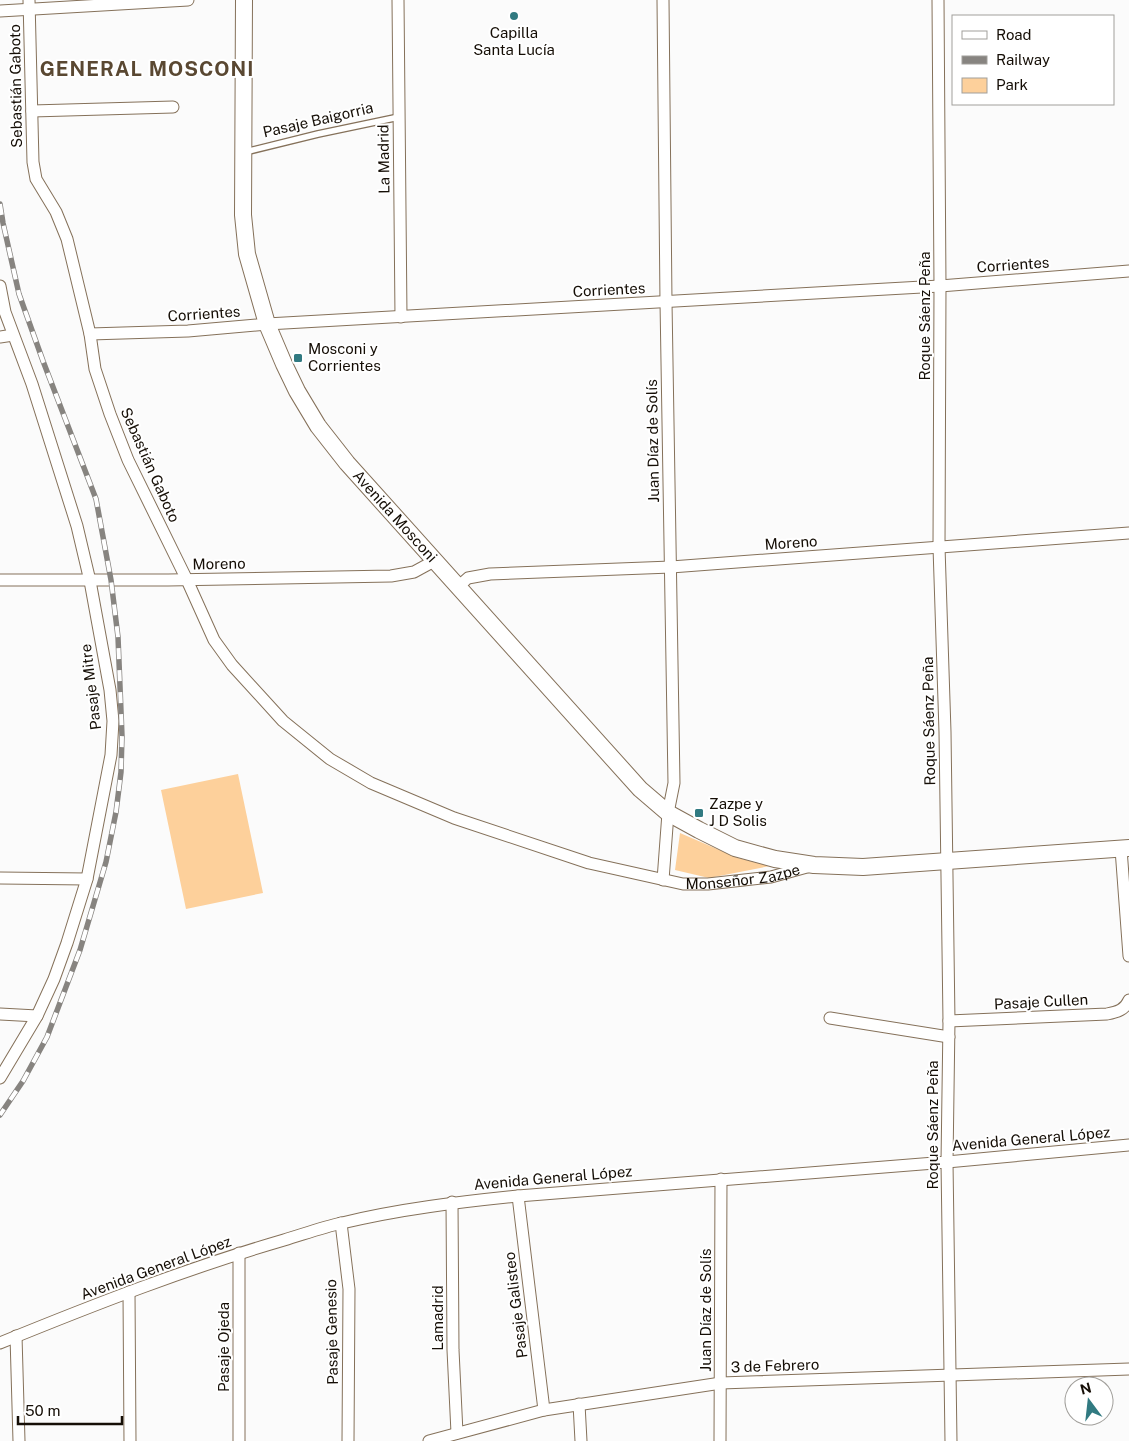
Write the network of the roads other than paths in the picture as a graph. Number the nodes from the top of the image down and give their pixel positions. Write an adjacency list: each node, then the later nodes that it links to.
1 (188, 0): 6 (street)
2 (244, 0): 11 (street, Avenida Mosconi)
3 (398, 0): 10 (street, La Madrid)
4 (663, 0): 15 (street, Juan Díaz de Solís)
5 (938, 0): 14 (street, Roque Sáenz Peña)
6 (29, 5): 7 (street); 9 (street, Sebastián Gaboto)
7 (0, 11)
8 (172, 107): 9 (street)
9 (32, 111): 18 (street, Sebastián Gaboto)
10 (399, 117): 11 (lane, Pasaje Baigorria); 16 (street, La Madrid)
11 (244, 152): 17 (street, Avenida Mosconi)
12 (1129, 271): 14 (street, Corrientes)
13 (0, 286): 19 (street, Pasaje Mitre)
14 (940, 286): 15 (street, Corrientes); 22 (street, Roque Sáenz Peña)
15 (666, 302): 16 (street, Corrientes); 24 (street, Juan Díaz de Solís)
16 (401, 317): 17 (street, Corrientes)
17 (267, 324): 18 (street, Corrientes); 23 (street, Avenida Mosconi)
18 (90, 334): 26 (street, Sebastián Gaboto)
19 (13, 335): 20 (street); 27 (street, Pasaje Mitre)
20 (0, 337)
21 (1129, 534): 22 (street, Moreno)
22 (939, 547): 24 (street, Moreno); 32 (street, Roque Sáenz Peña)
23 (436, 560): 26 (street, Moreno); 28 (street, Avenida Mosconi)
24 (671, 567): 28 (street, Moreno); 29 (street, Juan Díaz de Solís)
25 (0, 580): 27 (street, Moreno)
26 (187, 580): 27 (street, Moreno); 30 (street, Sebastián Gaboto)
27 (90, 581): 35 (street, Pasaje Mitre)
28 (459, 586): 29 (street, Avenida Mosconi)
29 (668, 813): 33 (street, Avenida Mosconi); 36 (street, Juan Díaz de Solís)
30 (454, 818): 36 (street, Monseñor Zazpe)
31 (1125, 849): 32 (street, Monseñor Zazpe); 37 (street)
32 (947, 862): 33 (street, Monseñor Zazpe); 42 (street, Roque Sáenz Peña)
33 (814, 865): 36 (street, Monseñor Zazpe)
34 (0, 878): 35 (street)
35 (87, 879): 40 (street, Pasaje Mitre)
36 (663, 880)
37 (1129, 956)
38 (1129, 1000): 42 (street, Pasaje Cullen)
39 (0, 1014): 40 (street)
40 (37, 1016): 44 (street, Pasaje Mitre)
41 (830, 1018): 43 (street)
42 (949, 1021): 43 (street, Roque Sáenz Peña)
43 (949, 1037): 46 (street, Roque Sáenz Peña)
44 (0, 1078)
45 (1129, 1145): 46 (street, Avenida General López)
46 (947, 1162): 47 (street, Avenida General López); 56 (street, Roque Sáenz Peña)
47 (721, 1179): 48 (street, Avenida General López); 57 (street, Juan Díaz de Solís)
48 (518, 1196): 49 (street, Avenida General López); 59 (street, Pasaje Galisteo)
49 (452, 1202): 50 (street, Avenida General López); 61 (street, Lamadrid)
50 (341, 1223): 51 (street, Avenida General López); 65 (street, Pasaje Genesio)
51 (239, 1253): 52 (street, Avenida General López); 64 (street, Pasaje Ojeda)
52 (129, 1292): 53 (street, Avenida General López); 63 (street)
53 (16, 1336): 54 (street, Avenida General López); 62 (street)
54 (0, 1343)
55 (1129, 1369): 56 (street, 3 de Febrero)
56 (951, 1376): 57 (street, 3 de Febrero); 70 (street, Roque Sáenz Peña)
57 (721, 1383): 58 (street, 3 de Febrero); 69 (street, Juan Díaz de Solís)
58 (579, 1404): 59 (street, 3 de Febrero); 68 (street)
59 (544, 1410): 60 (street, 3 de Febrero)
60 (472, 1428): 61 (street, 3 de Febrero); 67 (street)
61 (457, 1432): 66 (street, 3 de Febrero)
62 (18, 1441)
63 (130, 1441)
64 (239, 1441)
65 (348, 1441)
66 (429, 1441)
67 (472, 1441)
68 (582, 1441)
69 (720, 1441)
70 (951, 1441)

